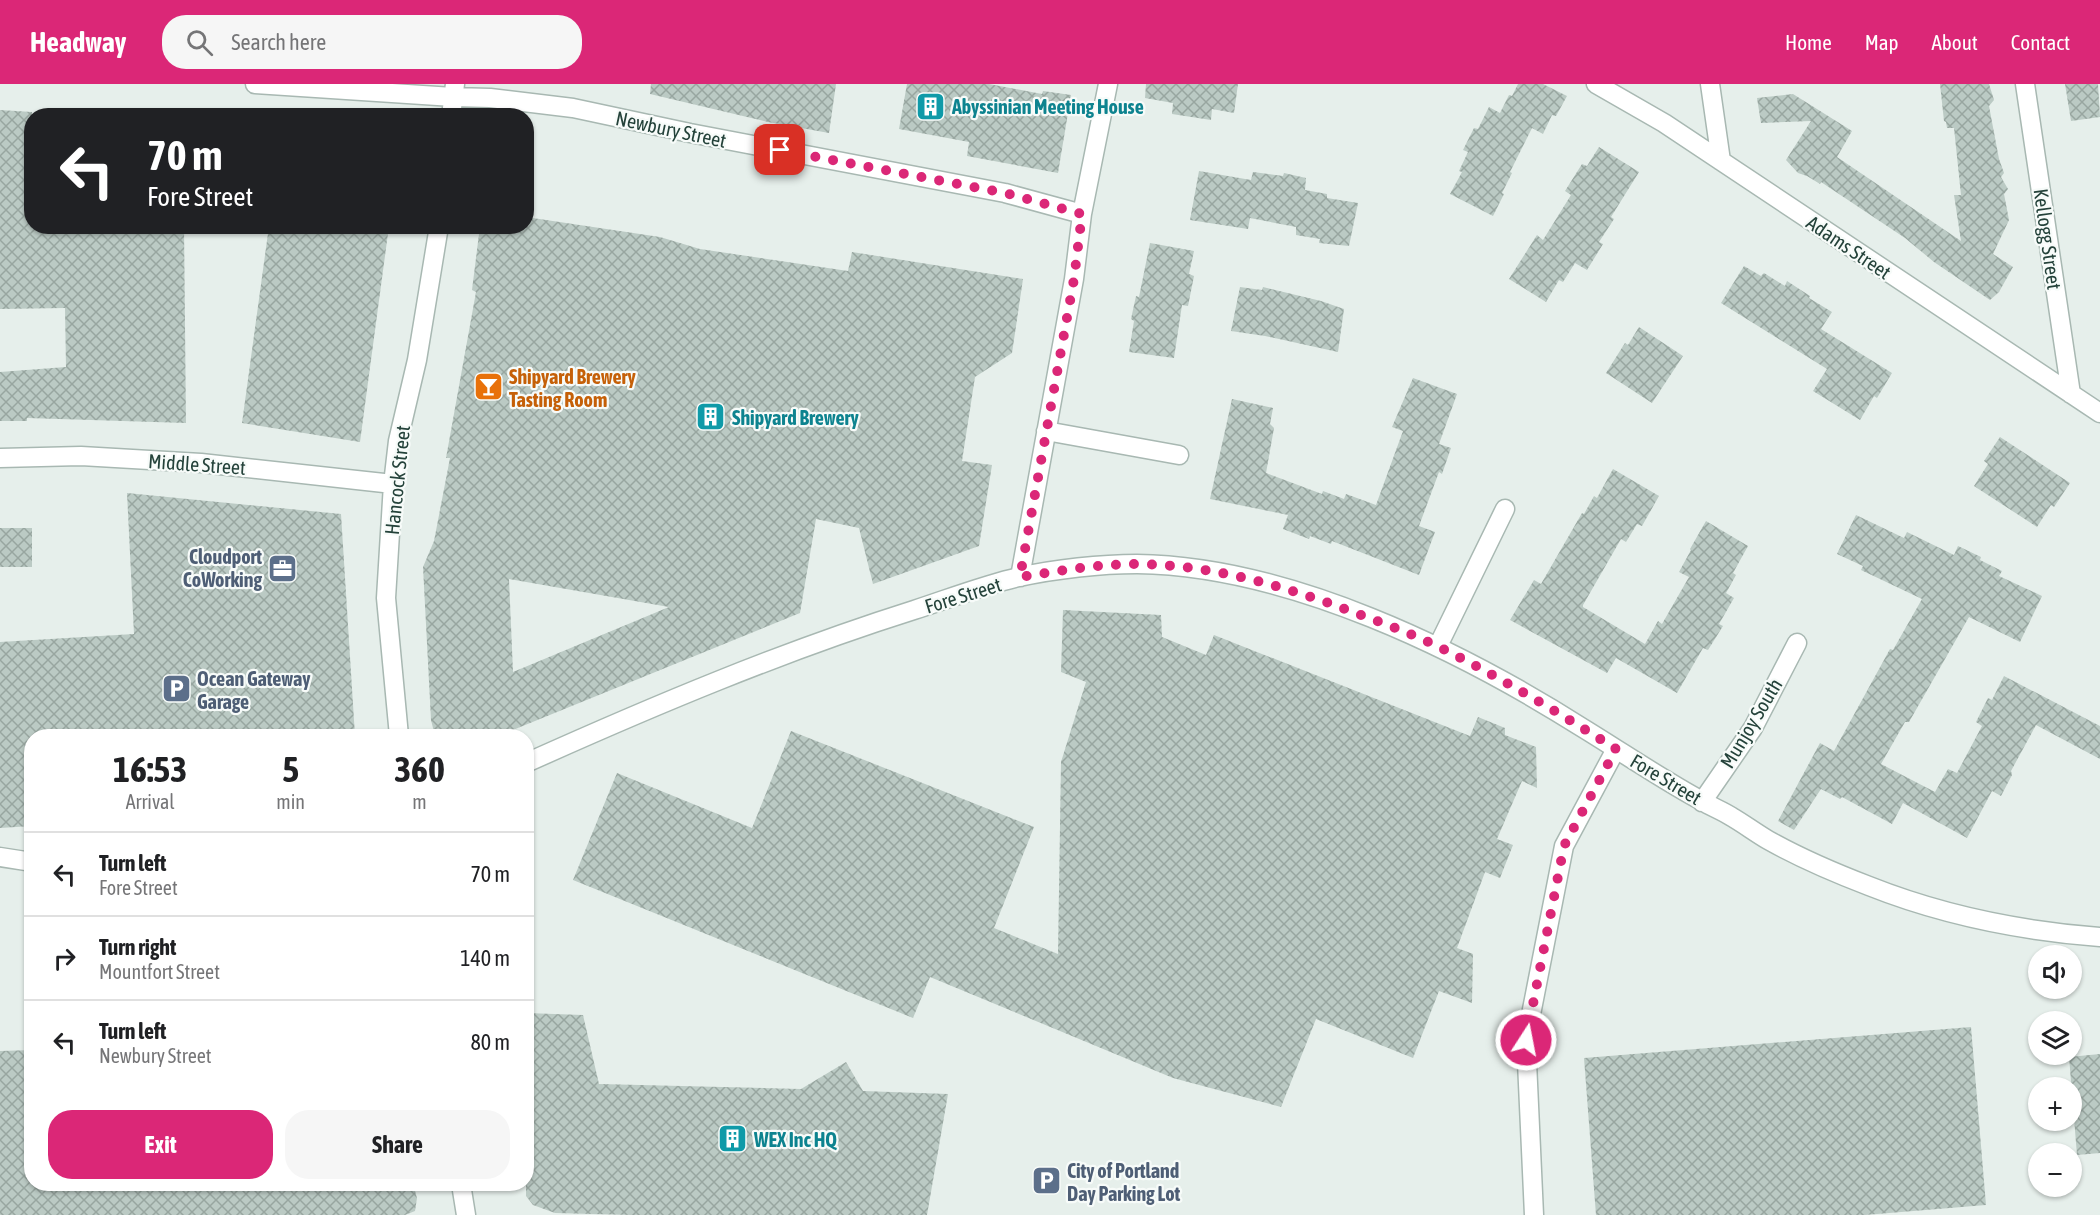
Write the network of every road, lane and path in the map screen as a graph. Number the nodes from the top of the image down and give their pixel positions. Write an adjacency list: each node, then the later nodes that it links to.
1 (255, 84): 6 (street, Newbury Street)
2 (1108, 84): 9 (street)
3 (1596, 84): 8 (street, Adams Street)
4 (1710, 84): 8 (street)
5 (2025, 84): 11 (street, Kellogg Street)
6 (454, 91): 7 (street); 9 (street, Newbury Street)
7 (452, 108)
8 (1721, 161): 11 (street, Adams Street)
9 (1082, 214): 13 (street)
10 (438, 234): 16 (street, Hancock Street)
11 (2071, 394): 12 (street, Adams Street)
12 (2100, 414)
13 (1046, 431): 14 (street); 18 (street)
14 (1179, 455)
15 (0, 458): 16 (street, Middle Street)
16 (393, 484): 21 (street, Hancock Street)
17 (1506, 509): 20 (street)
18 (1020, 577): 20 (street, Fore Street); 23 (street, Fore Street)
19 (1797, 643): 24 (street, Munjoy South)
20 (1438, 646): 22 (street, Fore Street)
21 (398, 729)
22 (1616, 749): 24 (street, Fore Street); 30 (street)
23 (534, 760)
24 (1702, 802): 27 (street, Fore Street)
25 (0, 857): 26 (street)
26 (24, 861)
27 (2100, 937)
28 (462, 1191): 29 (street)
29 (466, 1215)
30 (1534, 1215)

